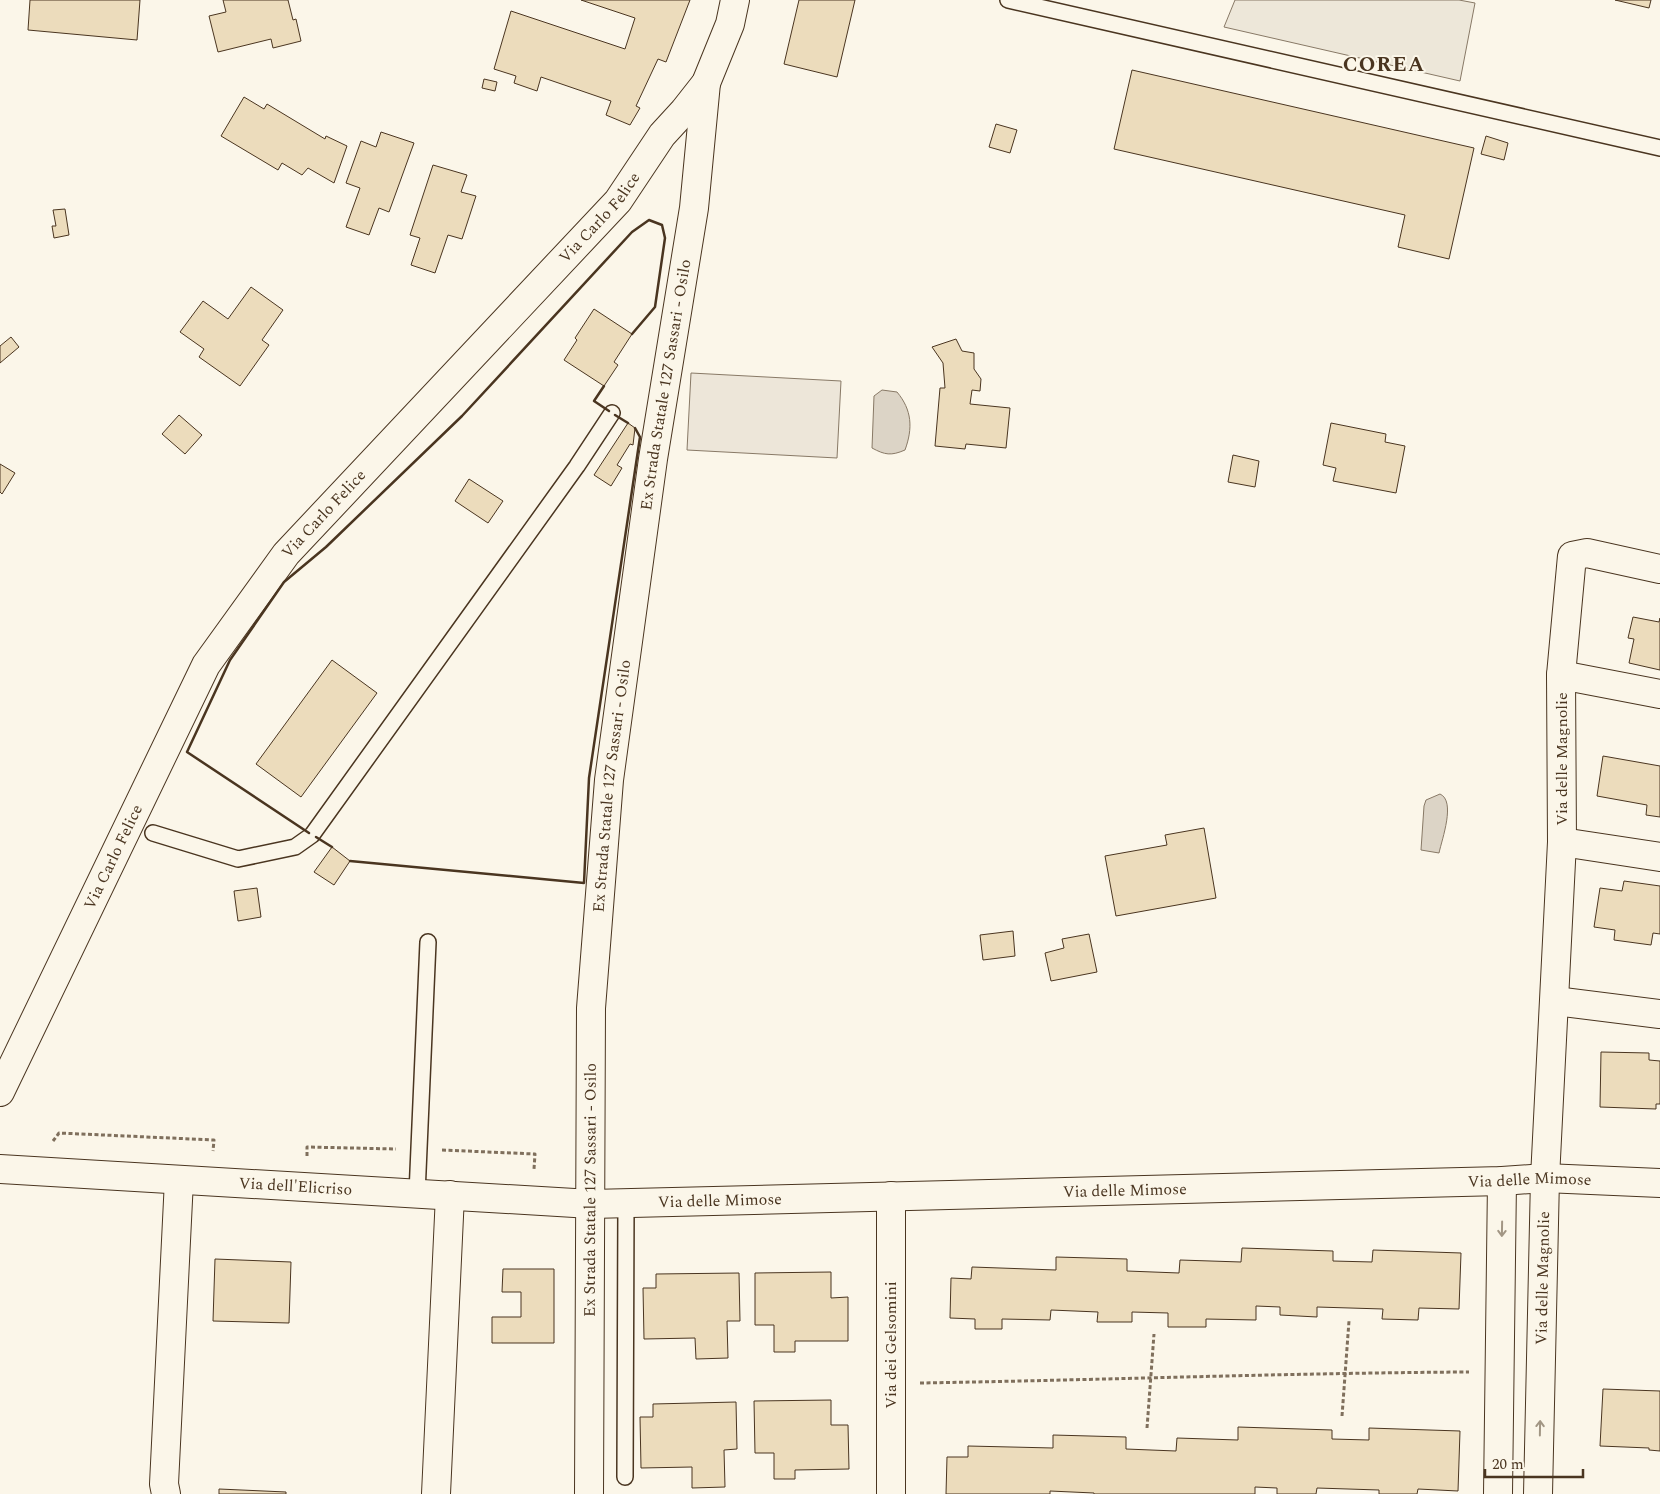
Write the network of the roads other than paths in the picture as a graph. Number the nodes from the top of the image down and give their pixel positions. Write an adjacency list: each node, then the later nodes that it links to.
1 (735, 0): 3 (street, Via Carlo Felice)
2 (1008, 0): 4 (lane)
3 (706, 83): 15 (street, Via Carlo Felice); 25 (street, Ex Strada Statale 127 Sassari - Osilo)
4 (1660, 148)
5 (612, 413): 9 (lane)
6 (1660, 569): 7 (street, Via delle Magnolie)
7 (1561, 675): 8 (street, Via delle Magnolie); 10 (street, Via delle Magnolie)
8 (1660, 694)
9 (153, 833)
10 (1562, 842): 11 (street, Via delle Magnolie); 13 (street, Via delle Magnolie)
11 (1660, 857)
12 (428, 942): 21 (lane)
13 (1555, 1002): 14 (street); 17 (street, Via delle Magnolie)
14 (1660, 1014)
15 (0, 1092)
16 (0, 1169): 18 (street, Via dell'Elicriso)
17 (1545, 1178): 19 (street, Via delle Mimose); 20 (street, Via delle Mimose); 32 (street, Via delle Magnolie, one-way to 17)
18 (179, 1180): 21 (street, Via dell'Elicriso); 27 (street)
19 (1502, 1181): 23 (street, Via delle Mimose); 31 (street, one-way to 31)
20 (1660, 1184)
21 (417, 1194): 22 (street, Via dell'Elicriso)
22 (450, 1196): 25 (street, Via dell'Elicriso); 28 (street)
23 (890, 1196): 24 (street, Via delle Mimose); 30 (street, Via dei Gelsomini)
24 (626, 1203): 25 (street, Via delle Mimose); 26 (lane)
25 (591, 1204): 29 (street, Ex Strada Statale 127 Sassari - Osilo)
26 (625, 1476)
27 (166, 1494)
28 (436, 1494)
29 (589, 1494)
30 (891, 1494)
31 (1498, 1494)
32 (1538, 1494)

